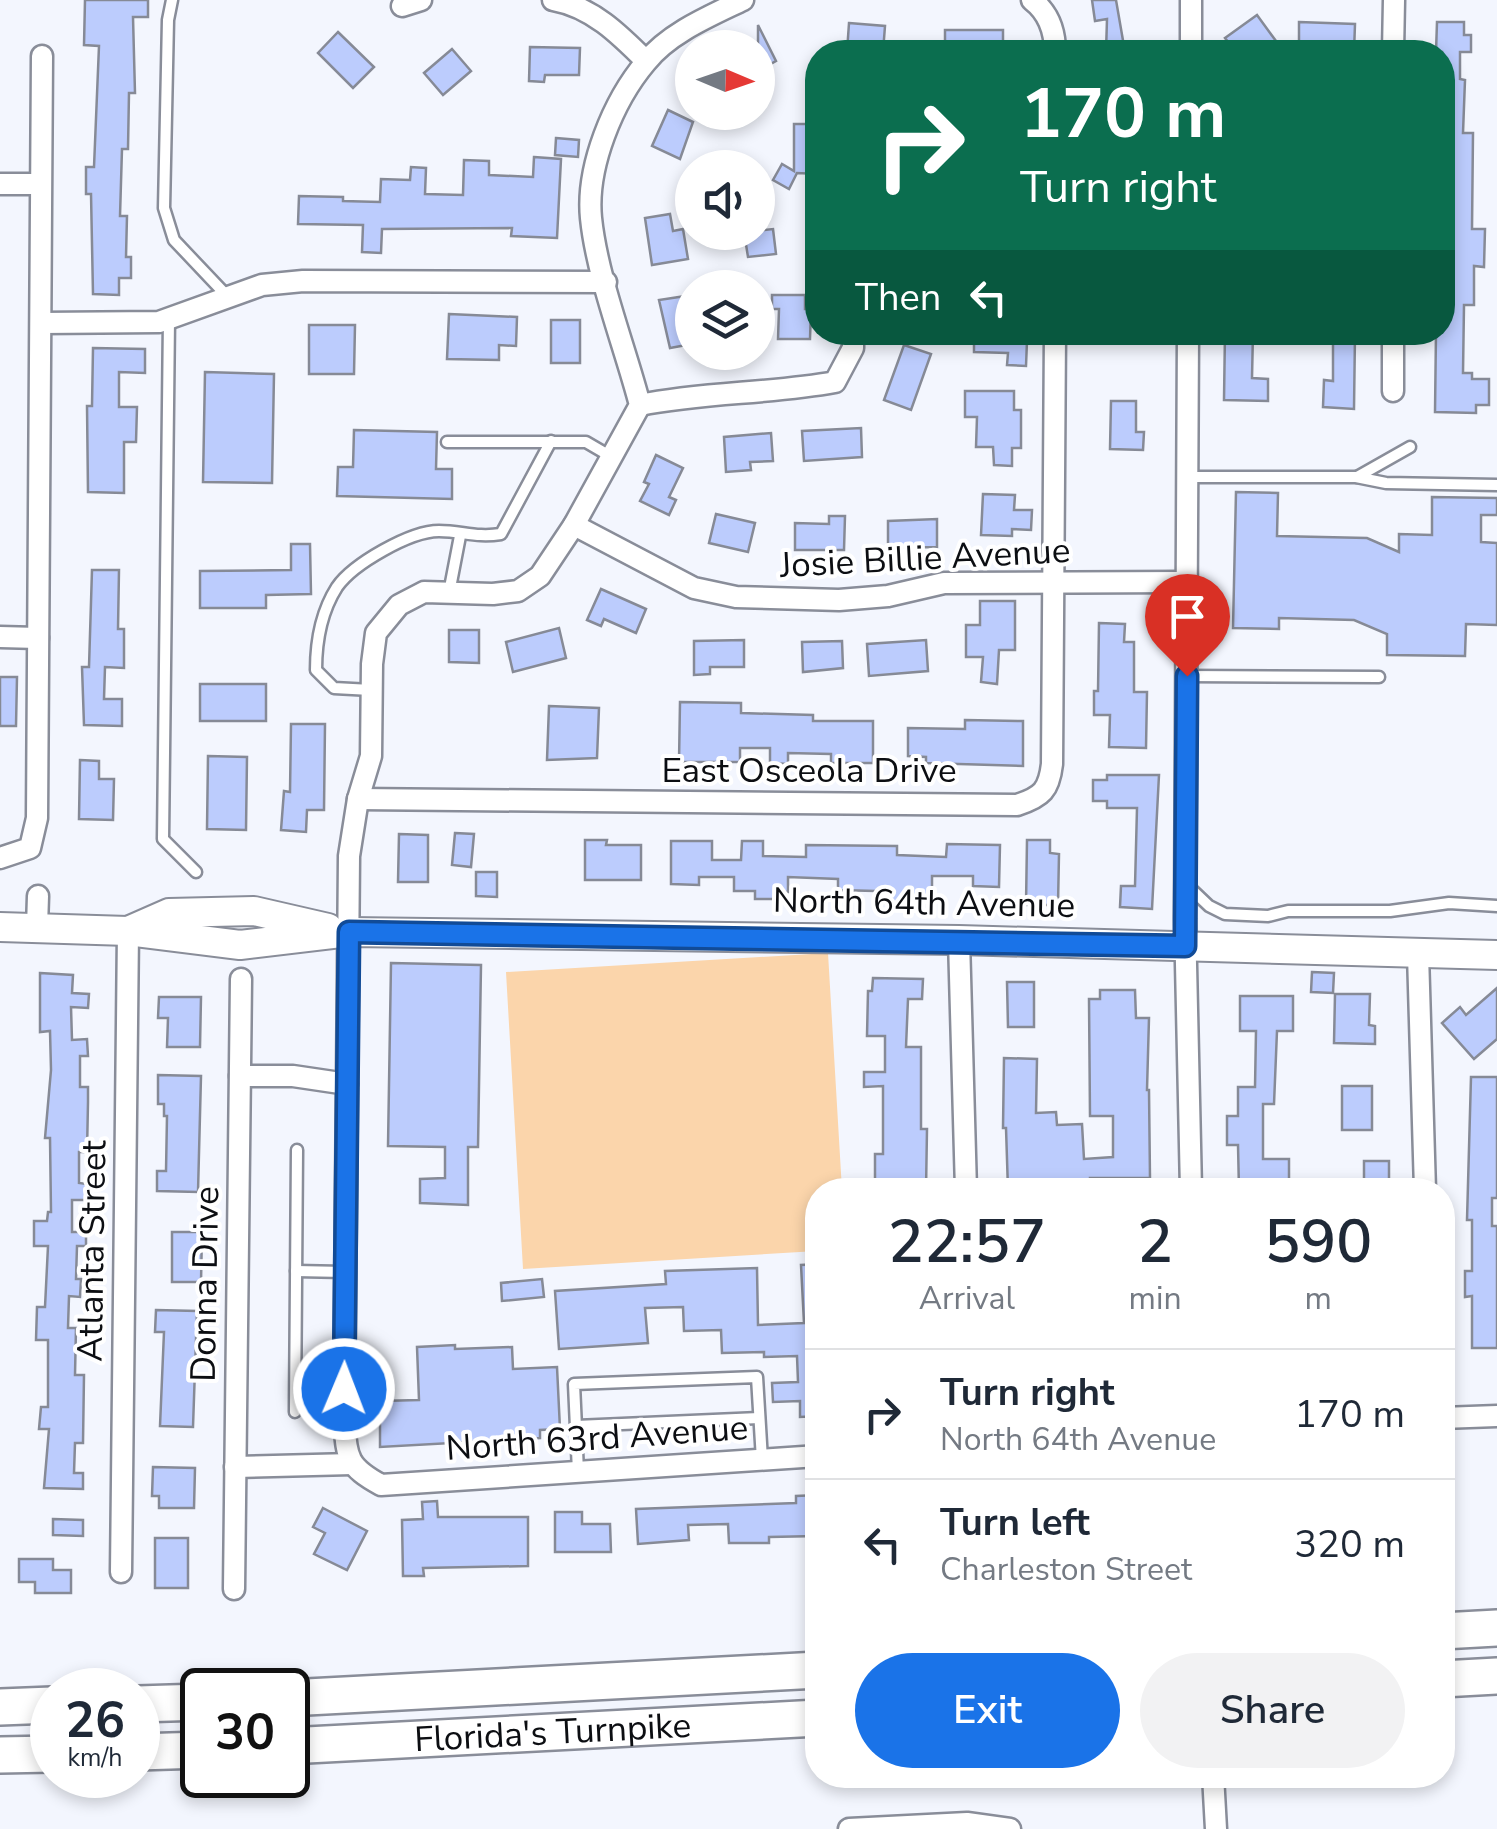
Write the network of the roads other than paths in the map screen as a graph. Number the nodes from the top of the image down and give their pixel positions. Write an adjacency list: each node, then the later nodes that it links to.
1 (172, 0): 15 (lane)
2 (554, 0): 11 (street)
3 (743, 0): 11 (street)
4 (1032, 0): 7 (street)
5 (1191, 0): 8 (street)
6 (1394, 0): 9 (street)
7 (1054, 40)
8 (1191, 40)
9 (1394, 40)
10 (42, 56): 13 (street)
11 (646, 61): 14 (street)
12 (0, 184): 13 (street)
13 (40, 184): 17 (street)
14 (606, 282): 15 (street); 23 (street)
15 (228, 297): 16 (street)
16 (170, 318): 17 (street); 43 (lane)
17 (42, 324): 37 (street)
18 (853, 345): 23 (street)
19 (1055, 345): 33 (street)
20 (1188, 345): 28 (street)
21 (1393, 345): 22 (street)
22 (1393, 391)
23 (640, 405): 27 (street)
24 (551, 441): 25 (lane); 27 (lane); 32 (lane)
25 (447, 442)
26 (1410, 447): 29 (lane)
27 (610, 456): 31 (street)
28 (1186, 477): 29 (lane); 34 (street)
29 (1356, 477): 30 (lane)
30 (1497, 485)
31 (574, 525): 33 (street, Josie Billie Avenue); 35 (street)
32 (460, 536): 35 (lane); 40 (lane)
33 (1055, 582): 34 (street, Josie Billie Avenue); 41 (street, East Osceola Drive)
34 (1185, 582): 38 (street)
35 (449, 592): 40 (street)
36 (0, 637): 37 (street)
37 (38, 638): 42 (street)
38 (1187, 676): 39 (lane); 44 (street)
39 (1379, 677)
40 (372, 690): 41 (street)
41 (358, 799): 50 (street)
42 (0, 858)
43 (196, 872)
44 (1185, 881): 46 (lane); 51 (street)
45 (38, 896): 48 (street)
46 (1497, 906)
47 (0, 927): 48 (street, North 64th Avenue)
48 (38, 927): 49 (street, North 64th Avenue)
49 (128, 931): 50 (street, North 64th Avenue); 74 (street, Atlanta Street)
50 (349, 932): 52 (street, North 64th Avenue); 57 (street)
51 (1185, 933): 52 (street, North 64th Avenue); 53 (street, North 64th Avenue); 60 (street)
52 (959, 940): 59 (street)
53 (1418, 954): 54 (street, North 64th Avenue); 61 (street)
54 (1497, 954)
55 (241, 979): 56 (street, Donna Drive)
56 (240, 1076): 57 (street); 72 (street, Donna Drive)
57 (348, 1084): 63 (street)
58 (297, 1150): 62 (lane)
59 (966, 1178)
60 (1191, 1178)
61 (1425, 1178)
62 (296, 1271): 63 (lane); 64 (lane)
63 (346, 1272): 71 (street)
64 (294, 1412)
65 (1497, 1416): 67 (street)
66 (759, 1418): 68 (lane); 68 (lane); 70 (lane)
67 (1455, 1418)
68 (576, 1426): 73 (lane)
69 (805, 1457): 70 (street, North 63rd Avenue)
70 (762, 1460): 73 (street, North 63rd Avenue)
71 (352, 1464): 72 (street); 73 (street, North 63rd Avenue)
72 (235, 1467): 75 (street, Donna Drive)
73 (578, 1472)
74 (121, 1572)
75 (234, 1589)
76 (1497, 1628): 77 (highway)
77 (1455, 1630)
78 (805, 1671): 81 (highway, Florida's Turnpike)
79 (1497, 1676): 80 (highway)
80 (1455, 1678)
81 (310, 1697)
82 (30, 1706): 83 (highway)
83 (0, 1707)
84 (805, 1719): 85 (highway, Florida's Turnpike)
85 (310, 1745)
86 (0, 1754): 87 (highway)
87 (30, 1754)
88 (1214, 1788): 91 (street)
89 (849, 1829): 90 (street)
90 (1010, 1829)
91 (1216, 1829)

